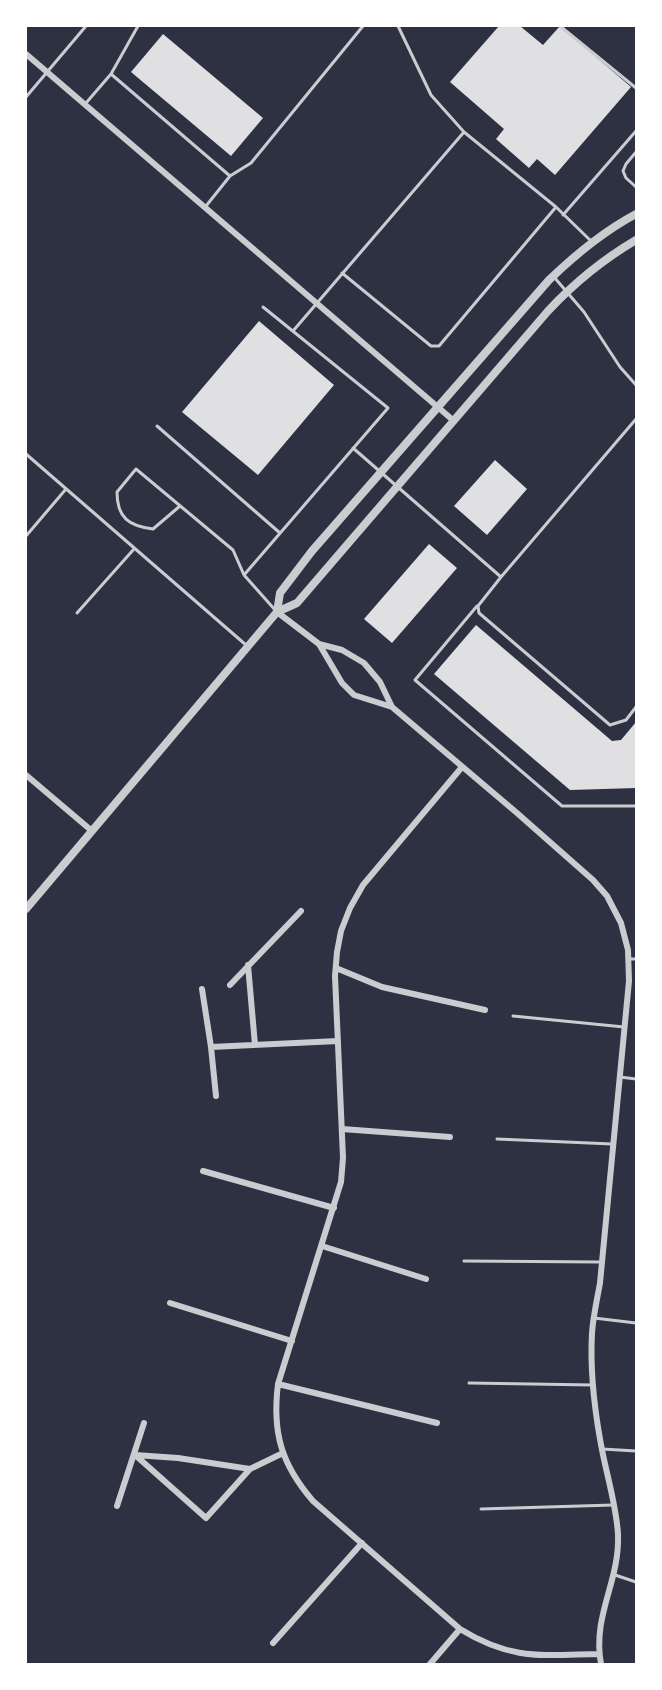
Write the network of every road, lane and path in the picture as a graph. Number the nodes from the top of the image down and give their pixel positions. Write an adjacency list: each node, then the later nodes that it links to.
1 (86, 26): 7 (lane)
2 (138, 26): 8 (lane)
3 (363, 26): 15 (lane)
4 (398, 26): 13 (lane)
5 (560, 26): 9 (lane)
6 (26, 54): 7 (street)
7 (46, 72): 10 (lane); 11 (street)
8 (111, 74): 11 (lane); 15 (lane)
9 (636, 88)
10 (26, 97)
11 (84, 105): 17 (street)
12 (636, 131): 19 (lane)
13 (464, 132): 18 (lane); 23 (lane)
14 (636, 152): 16 (lane)
15 (230, 176): 17 (lane)
16 (636, 187)
17 (205, 207): 26 (street)
18 (556, 207): 19 (lane); 23 (lane)
19 (563, 214): 22 (lane)
20 (636, 214): 22 (street)
21 (636, 240): 25 (street)
22 (592, 243): 24 (street)
23 (342, 273): 26 (lane)
24 (553, 276): 25 (lane); 30 (street)
25 (567, 291): 29 (lane); 32 (street)
26 (317, 303): 28 (lane); 30 (street)
27 (263, 307): 28 (lane)
28 (293, 331): 34 (lane)
29 (636, 385)
30 (438, 407): 32 (street); 36 (street)
31 (636, 419): 44 (lane)
32 (454, 421): 37 (street)
33 (157, 426): 40 (lane)
34 (353, 448): 36 (lane); 40 (lane)
35 (26, 454): 38 (lane)
36 (381, 472): 37 (lane); 46 (street)
37 (398, 487): 44 (lane); 46 (street)
38 (66, 489): 41 (lane); 42 (lane)
39 (180, 506): 39 (lane); 43 (lane)
40 (280, 533): 43 (lane)
41 (26, 536)
42 (135, 549): 47 (lane); 49 (lane)
43 (244, 575): 46 (lane)
44 (501, 576): 45 (lane)
45 (478, 606): 51 (lane); 54 (lane)
46 (277, 612): 48 (street); 49 (street)
47 (77, 613)
48 (320, 644): 50 (street); 50 (street)
49 (248, 646): 55 (street)
50 (392, 707): 52 (street)
51 (636, 707)
52 (462, 767): 58 (street); 60 (street)
53 (26, 775): 55 (street)
54 (636, 806)
55 (92, 831): 56 (street)
56 (26, 909)
57 (301, 910): 59 (street)
58 (633, 959): 65 (street)
59 (248, 965): 61 (street); 67 (street)
60 (336, 968): 63 (street); 66 (street)
61 (230, 984)
62 (202, 990): 68 (street)
63 (484, 1010)
64 (513, 1016): 65 (lane)
65 (624, 1027): 69 (street)
66 (338, 1041): 67 (street); 72 (street)
67 (255, 1045): 68 (street)
68 (211, 1047): 71 (street)
69 (620, 1077): 70 (lane); 75 (street)
70 (636, 1079)
71 (216, 1096)
72 (342, 1129): 73 (street); 77 (street)
73 (450, 1137)
74 (497, 1139): 75 (lane)
75 (614, 1144): 80 (street)
76 (203, 1171): 77 (street)
77 (334, 1208): 78 (street)
78 (322, 1246): 81 (street); 85 (street)
79 (464, 1260): 80 (lane)
80 (602, 1262): 83 (street)
81 (426, 1279)
82 (170, 1304): 85 (street)
83 (594, 1318): 84 (lane); 88 (street)
84 (636, 1323)
85 (292, 1341): 87 (street)
86 (469, 1383): 88 (lane)
87 (278, 1384): 90 (street); 93 (street)
88 (594, 1385): 91 (street)
89 (144, 1423): 94 (street)
90 (437, 1423)
91 (602, 1449): 92 (lane); 96 (street)
92 (636, 1451)
93 (283, 1453): 95 (street); 99 (street)
94 (134, 1454): 95 (street); 95 (street); 97 (street)
95 (250, 1469)
96 (614, 1505): 98 (lane); 100 (street)
97 (117, 1506)
98 (481, 1509)
99 (362, 1543): 102 (street); 103 (street)
100 (615, 1575): 101 (lane); 104 (street)
101 (636, 1582)
102 (460, 1629): 105 (street); 106 (street)
103 (273, 1643)
104 (599, 1653): 105 (street); 108 (street)
105 (570, 1654): 107 (street)
106 (430, 1665)
107 (570, 1665)
108 (601, 1665)

